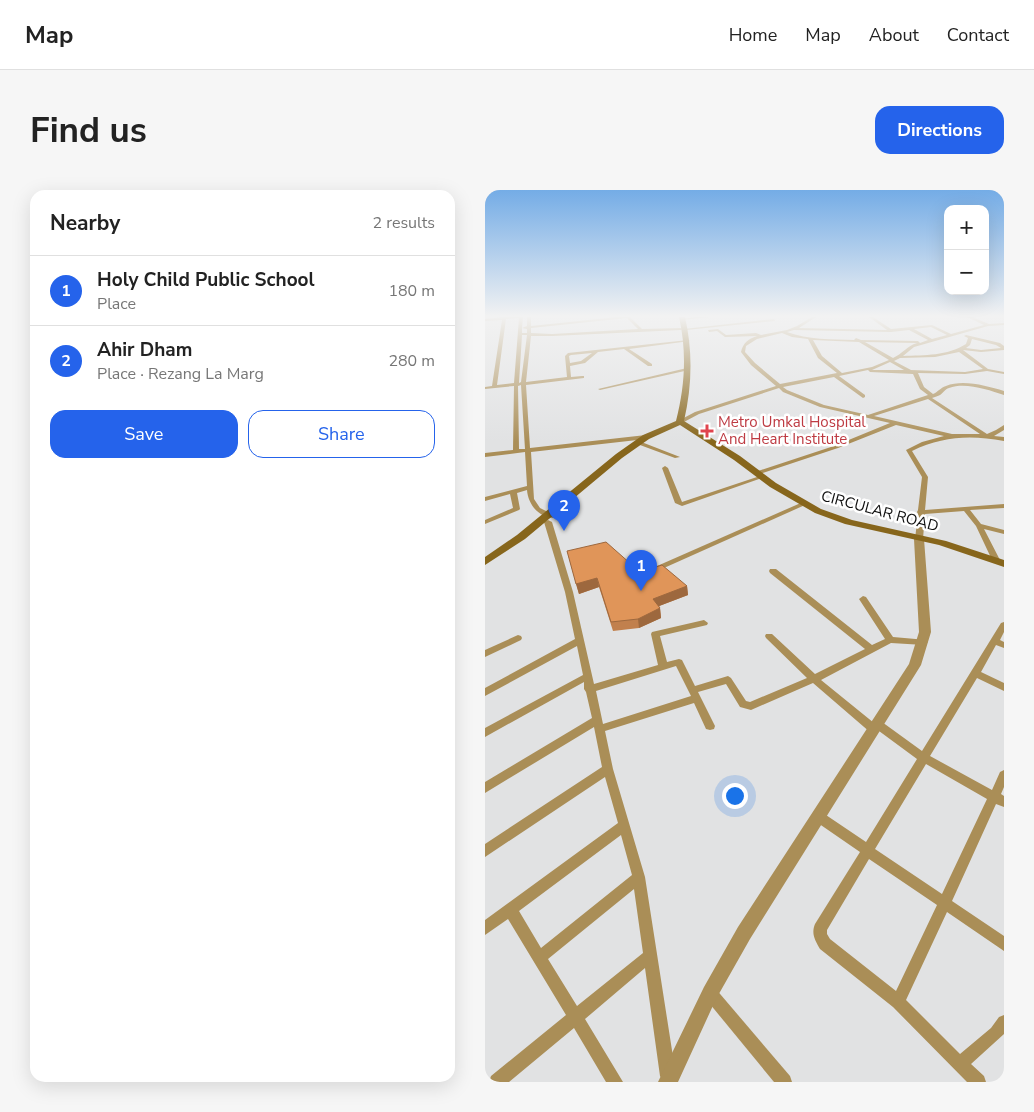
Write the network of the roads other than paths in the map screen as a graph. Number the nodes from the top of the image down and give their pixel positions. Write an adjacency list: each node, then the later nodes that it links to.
1 (498, 359): 28 (street)
2 (518, 359): 25 (street)
3 (526, 359): 24 (street)
4 (568, 359): 13 (street)
5 (588, 359): 13 (street)
6 (641, 359): 14 (street)
7 (687, 359): 15 (main road)
8 (750, 359): 26 (street)
9 (822, 359): 20 (street)
10 (895, 359): 12 (street)
11 (973, 359): 16 (street)
12 (892, 360): 17 (street); 18 (street)
13 (569, 365): 22 (street)
14 (650, 365)
15 (687, 369): 30 (street); 36 (main road)
16 (987, 370): 18 (street); 19 (street)
17 (859, 371): 18 (street); 20 (street)
18 (913, 373): 33 (street)
19 (1004, 373)
20 (839, 375): 23 (street); 32 (street)
21 (582, 377): 22 (street)
22 (569, 378): 24 (street)
23 (814, 379): 26 (street); 27 (street)
24 (523, 383): 25 (street); 44 (street)
25 (516, 384): 28 (street); 45 (street)
26 (780, 386): 35 (street); 36 (street)
27 (825, 386)
28 (494, 387): 29 (street)
29 (485, 388)
30 (600, 389)
31 (1004, 393): 33 (street)
32 (863, 396)
33 (930, 397): 34 (street); 41 (street)
34 (885, 412): 35 (street); 38 (street)
35 (870, 416): 37 (street)
36 (680, 422): 43 (main road); 49 (main road, CIRCULAR ROAD)
37 (895, 423): 38 (street); 49 (street)
38 (902, 423): 40 (street)
39 (1004, 427): 41 (street)
40 (952, 436): 41 (street); 58 (street)
41 (987, 436): 42 (street)
42 (1004, 439)
43 (644, 440): 44 (street); 47 (street); 59 (main road)
44 (528, 449): 45 (street); 50 (street)
45 (516, 450): 46 (street)
46 (485, 454)
47 (677, 458)
48 (665, 468): 49 (street)
49 (760, 475): 53 (main road, CIRCULAR ROAD)
50 (530, 487): 51 (street); 55 (street)
51 (513, 491): 52 (street); 57 (street)
52 (485, 499)
53 (803, 504): 63 (main road, CIRCULAR ROAD); 67 (street)
54 (1004, 506): 56 (street)
55 (535, 507): 57 (street); 59 (street)
56 (965, 508): 58 (street); 61 (street)
57 (517, 509): 60 (street)
58 (920, 512): 63 (street)
59 (550, 518): 64 (main road); 66 (main road); 75 (street)
60 (485, 522)
61 (979, 526): 62 (street); 65 (street)
62 (1004, 532)
63 (919, 539): 65 (main road, CIRCULAR ROAD); 76 (street)
64 (485, 562)
65 (1000, 563)
66 (485, 569)
67 (648, 571)
68 (773, 571): 78 (street)
69 (863, 598): 74 (street)
70 (704, 623): 80 (street)
71 (1004, 625): 77 (street)
72 (769, 636): 83 (street)
73 (518, 638): 79 (street)
74 (890, 640): 76 (street); 78 (street)
75 (579, 641): 82 (street); 86 (street)
76 (924, 642): 90 (street)
77 (999, 643): 81 (street)
78 (872, 650): 83 (street)
79 (485, 654)
80 (663, 666): 85 (street); 87 (street)
81 (975, 673): 84 (street); 92 (street)
82 (586, 677): 85 (street); 91 (street)
83 (814, 679): 87 (street); 90 (street)
84 (1004, 686)
85 (589, 689): 88 (street)
86 (485, 692)
87 (695, 694): 88 (street); 89 (street)
88 (598, 725): 93 (street); 95 (street)
89 (711, 726)
90 (876, 728): 92 (street); 97 (street)
91 (485, 734)
92 (924, 758): 96 (street); 99 (street)
93 (608, 769): 98 (street); 100 (street)
94 (1004, 775): 96 (street)
95 (485, 788)
96 (999, 799): 102 (street)
97 (819, 817): 99 (street); 108 (street)
98 (625, 825): 101 (street); 103 (street)
99 (868, 849): 102 (street); 109 (street)
100 (485, 851)
101 (639, 877): 106 (street); 107 (street)
102 (945, 902): 105 (street); 109 (street)
103 (510, 909): 104 (street); 107 (street)
104 (485, 928)
105 (1004, 944)
106 (651, 955): 110 (street); 113 (street)
107 (539, 958): 110 (street)
108 (710, 993): 113 (street); 116 (street)
109 (898, 1002): 112 (street)
110 (576, 1017): 114 (street); 115 (street)
111 (1004, 1022): 112 (street)
112 (961, 1064): 117 (street)
113 (669, 1081)
114 (497, 1082)
115 (615, 1082)
116 (783, 1082)
117 (978, 1082)

